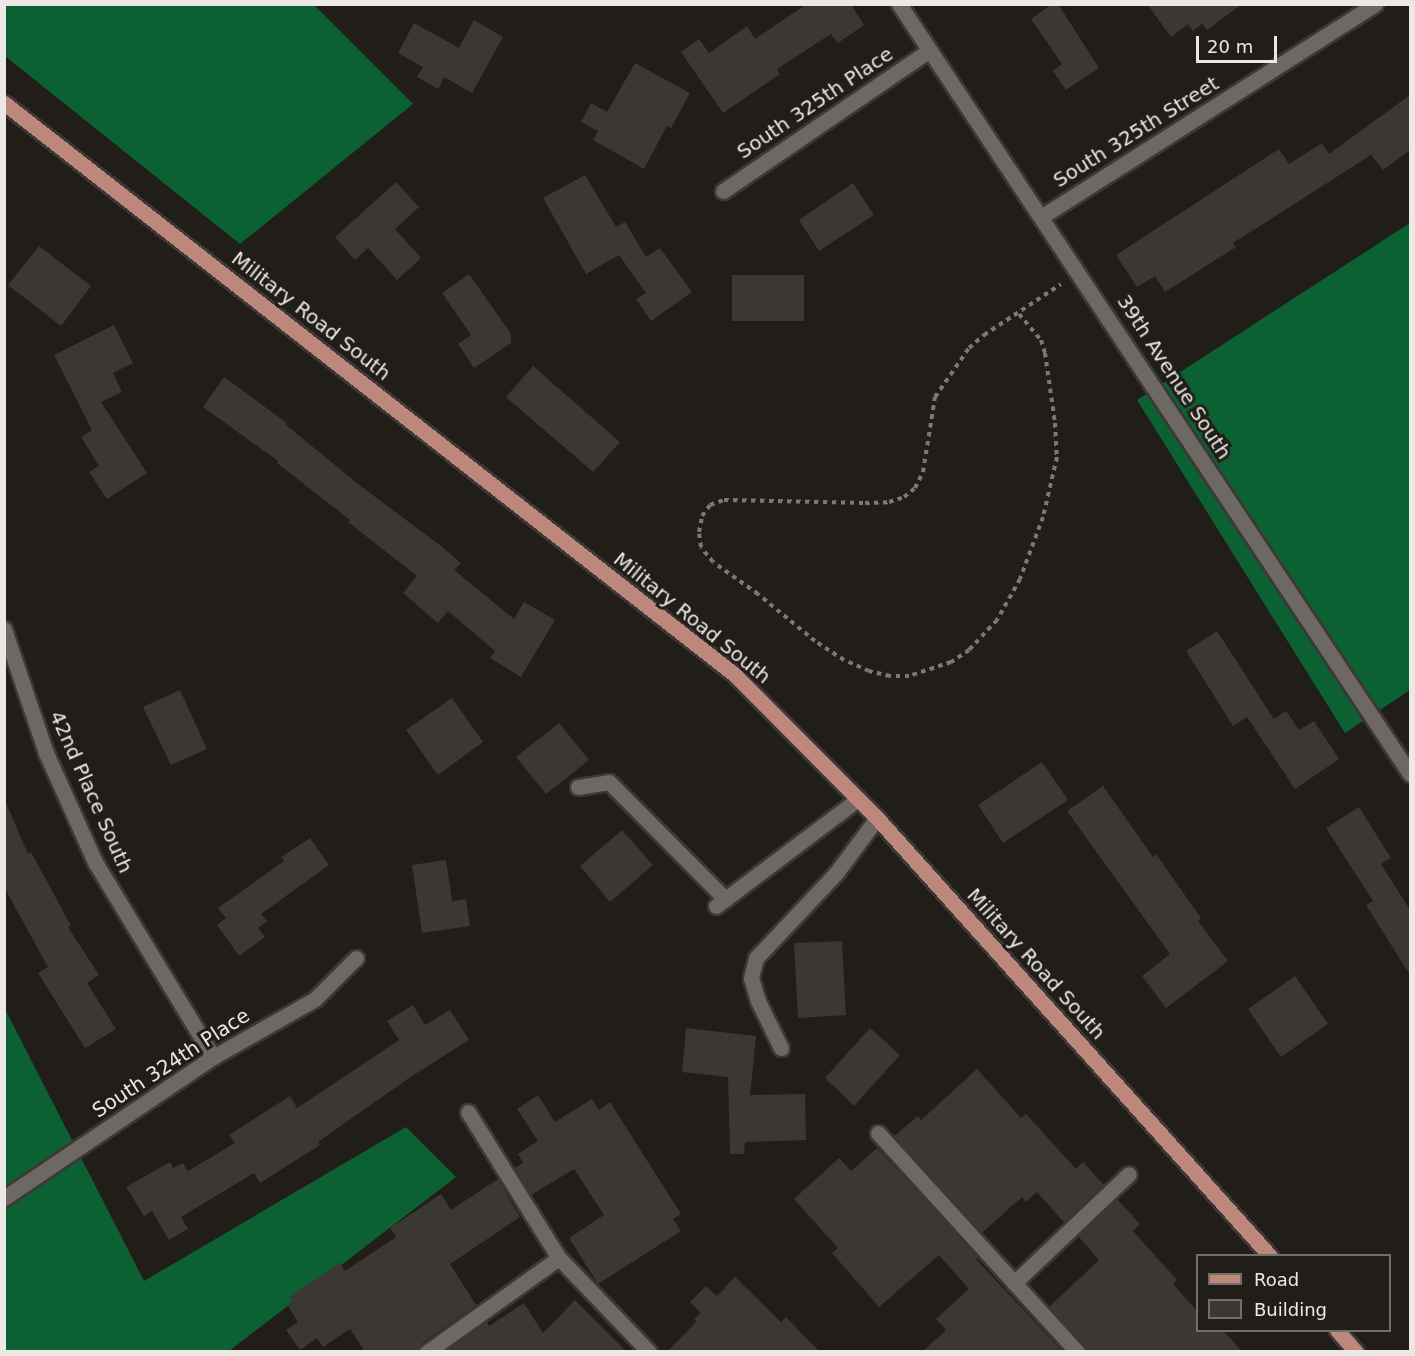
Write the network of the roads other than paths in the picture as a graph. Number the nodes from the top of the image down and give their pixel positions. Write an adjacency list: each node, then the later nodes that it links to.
1 (899, 4): 3 (street, 39th Avenue South)
2 (1375, 4): 6 (street, South 325th Street)
3 (930, 50): 5 (street, South 325th Place); 6 (street, 39th Avenue South)
4 (4, 103): 10 (main road, Military Road South)
5 (723, 190)
6 (1041, 217): 8 (street, 39th Avenue South)
7 (4, 629): 14 (street, 42nd Place South)
8 (1410, 774)
9 (578, 788): 10 (street)
10 (858, 799): 11 (main road, Military Road South)
11 (877, 818): 13 (street); 19 (main road, Military Road South)
12 (356, 958): 14 (street, South 324th Place)
13 (781, 1048)
14 (213, 1057): 18 (street, South 324th Place)
15 (468, 1112): 20 (street)
16 (878, 1133): 21 (street)
17 (1129, 1174): 21 (street)
18 (4, 1198)
19 (1268, 1254)
20 (559, 1258): 23 (street); 24 (street)
21 (1014, 1283): 25 (street)
22 (1339, 1332): 26 (main road)
23 (427, 1352)
24 (649, 1352)
25 (1077, 1352)
26 (1356, 1352)

